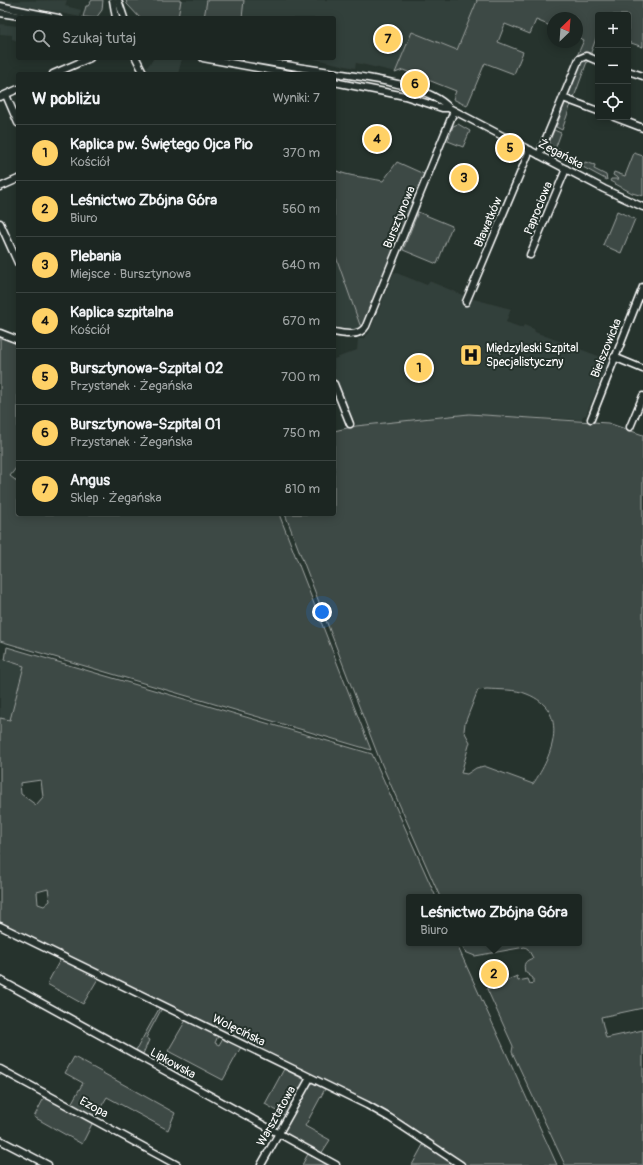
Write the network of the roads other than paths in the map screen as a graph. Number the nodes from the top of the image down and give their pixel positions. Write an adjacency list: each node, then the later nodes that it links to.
1 (113, 0): 7 (street)
2 (118, 0): 8 (street)
3 (0, 6): 6 (street)
4 (0, 13): 5 (street)
5 (20, 16)
6 (48, 16)
7 (116, 16)
8 (123, 16)
9 (595, 59): 24 (street)
10 (85, 60): 14 (street)
11 (137, 60): 15 (street)
12 (214, 60): 16 (street)
13 (257, 60): 17 (street, Żegańska)
14 (58, 72)
15 (143, 72)
16 (279, 72)
17 (328, 72)
18 (631, 72): 20 (street)
19 (336, 73): 25 (street, Żegańska)
20 (643, 76)
21 (336, 82): 25 (street, Żegańska)
22 (16, 91): 23 (street)
23 (3, 96): 27 (street)
24 (563, 98): 26 (street); 31 (street)
25 (451, 110): 30 (street, Żegańska); 41 (street, Bursztynowa)
26 (595, 110)
27 (16, 119)
28 (622, 120): 29 (street)
29 (643, 128)
30 (530, 150): 31 (street, Żegańska); 40 (street, Bławatków)
31 (539, 155): 32 (street, Żegańska)
32 (566, 169): 35 (street, Żegańska); 37 (street, Paprociowa)
33 (16, 180): 34 (street)
34 (0, 187)
35 (643, 207)
36 (0, 223): 38 (street)
37 (530, 256)
38 (16, 259)
39 (643, 287): 44 (street, Bielszowicka)
40 (466, 302)
41 (336, 332)
42 (0, 333): 43 (street)
43 (16, 339)
44 (614, 357): 45 (street); 48 (street, Bielszowicka)
45 (643, 369)
46 (336, 389): 49 (street)
47 (643, 396): 50 (street)
48 (591, 419)
49 (350, 424)
50 (630, 427)
51 (0, 926): 54 (street, Wolęcińska)
52 (0, 980): 55 (street, Lipkowska)
53 (0, 1069): 58 (street, Ezopa)
54 (310, 1078): 55 (street, Warsztatowa); 61 (street, Wolęcińska)
55 (279, 1134): 59 (street, Warsztatowa); 60 (street, Lipkowska)
56 (0, 1140): 57 (street)
57 (48, 1165)
58 (177, 1165)
59 (261, 1165)
60 (336, 1165)
61 (462, 1165)

